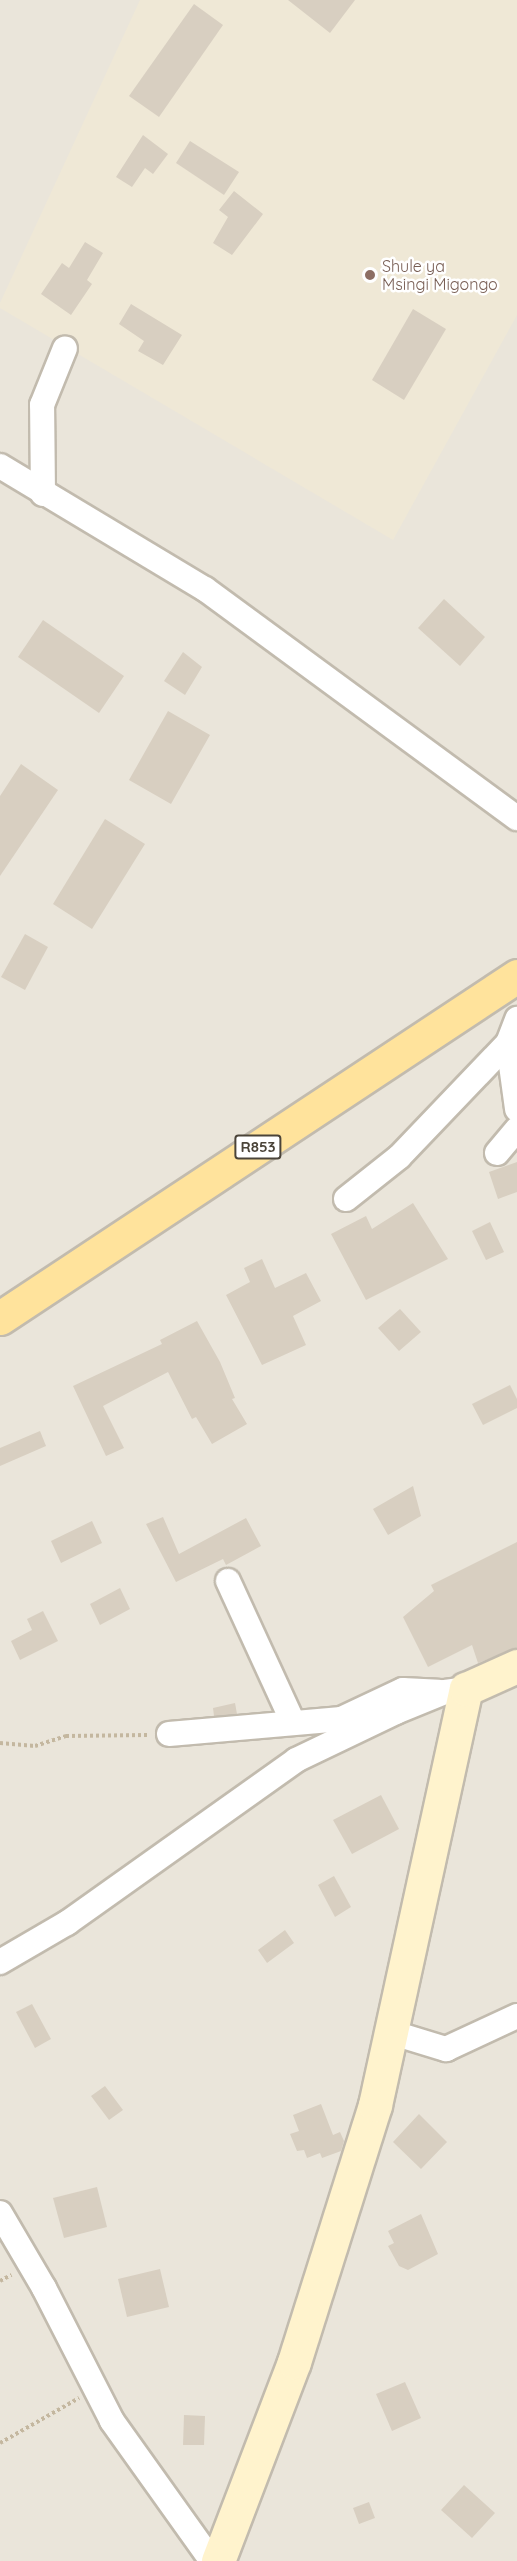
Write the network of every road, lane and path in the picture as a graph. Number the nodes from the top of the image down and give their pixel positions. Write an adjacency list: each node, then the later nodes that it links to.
1 (65, 348): 3 (street)
2 (0, 466): 3 (street)
3 (43, 494): 4 (street)
4 (517, 818)
5 (517, 976): 12 (main road, R853)
6 (517, 1019): 7 (street)
7 (508, 1042): 8 (street); 11 (street)
8 (517, 1109)
9 (517, 1129): 10 (street)
10 (497, 1154)
11 (346, 1199)
12 (0, 1318)
13 (228, 1581): 16 (street)
14 (517, 1666): 15 (street)
15 (456, 1691): 16 (street); 19 (street); 21 (street)
16 (292, 1722): 17 (street)
17 (169, 1734): 18 (path)
18 (0, 1743)
19 (0, 1962)
20 (517, 2016): 21 (street)
21 (390, 2032): 26 (street)
22 (0, 2213): 23 (street)
23 (95, 2389): 24 (path); 25 (street)
24 (0, 2443)
25 (212, 2561)
26 (218, 2561)

